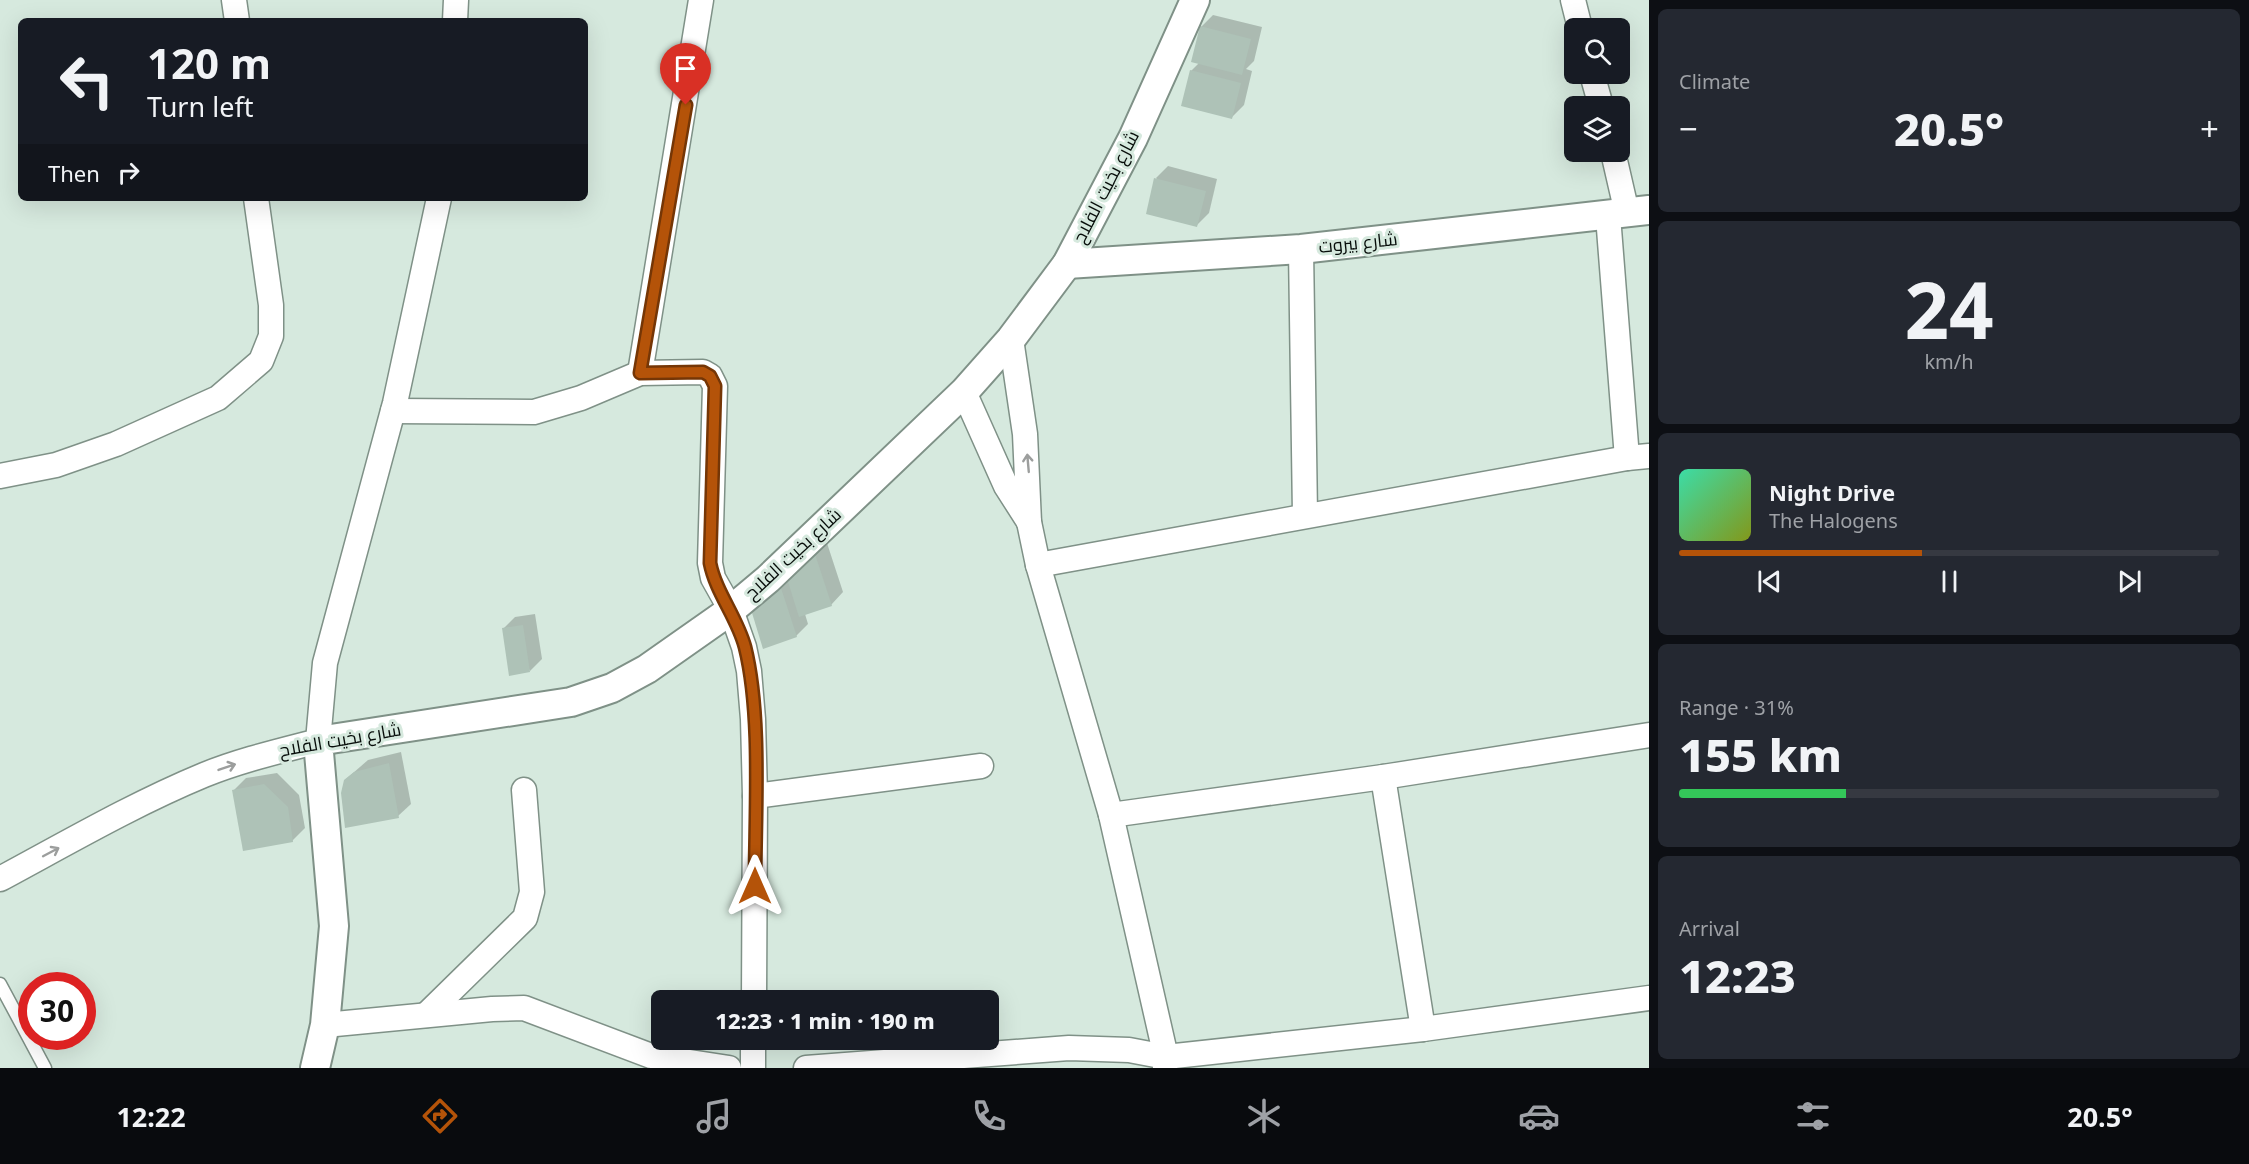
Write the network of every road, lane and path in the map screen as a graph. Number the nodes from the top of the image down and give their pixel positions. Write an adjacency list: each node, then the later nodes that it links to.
1 (234, 0): 6 (street)
2 (456, 0): 7 (street)
3 (701, 0): 16 (street)
4 (1195, 0): 14 (street, شارع بخيت الفلاح)
5 (1573, 0): 8 (street)
6 (237, 18)
7 (455, 18)
8 (1578, 18)
9 (1615, 162): 12 (street)
10 (256, 201): 20 (street)
11 (438, 201): 18 (street)
12 (1628, 213): 13 (street, شارع بيروت); 19 (street)
13 (1301, 249): 14 (street, شارع بيروت); 21 (street)
14 (1066, 264): 15 (street, شارع بخيت الفلاح)
15 (1011, 339): 17 (street, شارع بخيت الفلاح); 22 (street, one-way to 15)
16 (640, 373): 18 (street); 24 (street)
17 (964, 392): 22 (street); 24 (street, شارع بخيت الفلاح)
18 (393, 411): 26 (street)
19 (1638, 457): 21 (street)
20 (0, 476)
21 (1305, 515): 23 (street)
22 (1029, 522): 23 (street)
23 (1038, 566): 31 (street)
24 (731, 610): 26 (street, شارع بخيت الفلاح); 30 (street)
25 (1649, 735): 28 (street)
26 (318, 741): 32 (street, شارع بخيت الفلاح, one-way to 26); 37 (street)
27 (981, 766): 30 (street)
28 (1383, 777): 31 (street); 38 (street)
29 (524, 790): 36 (street)
30 (755, 796): 34 (street)
31 (1111, 815): 40 (street)
32 (0, 879)
33 (0, 984): 41 (lane)
34 (754, 990)
35 (1649, 998): 38 (street)
36 (426, 1015): 37 (street); 43 (street)
37 (325, 1025): 42 (street)
38 (1424, 1029): 40 (street)
39 (753, 1050): 44 (street)
40 (1166, 1062): 45 (street)
41 (45, 1068)
42 (315, 1068)
43 (729, 1068)
44 (753, 1068)
45 (806, 1068)

